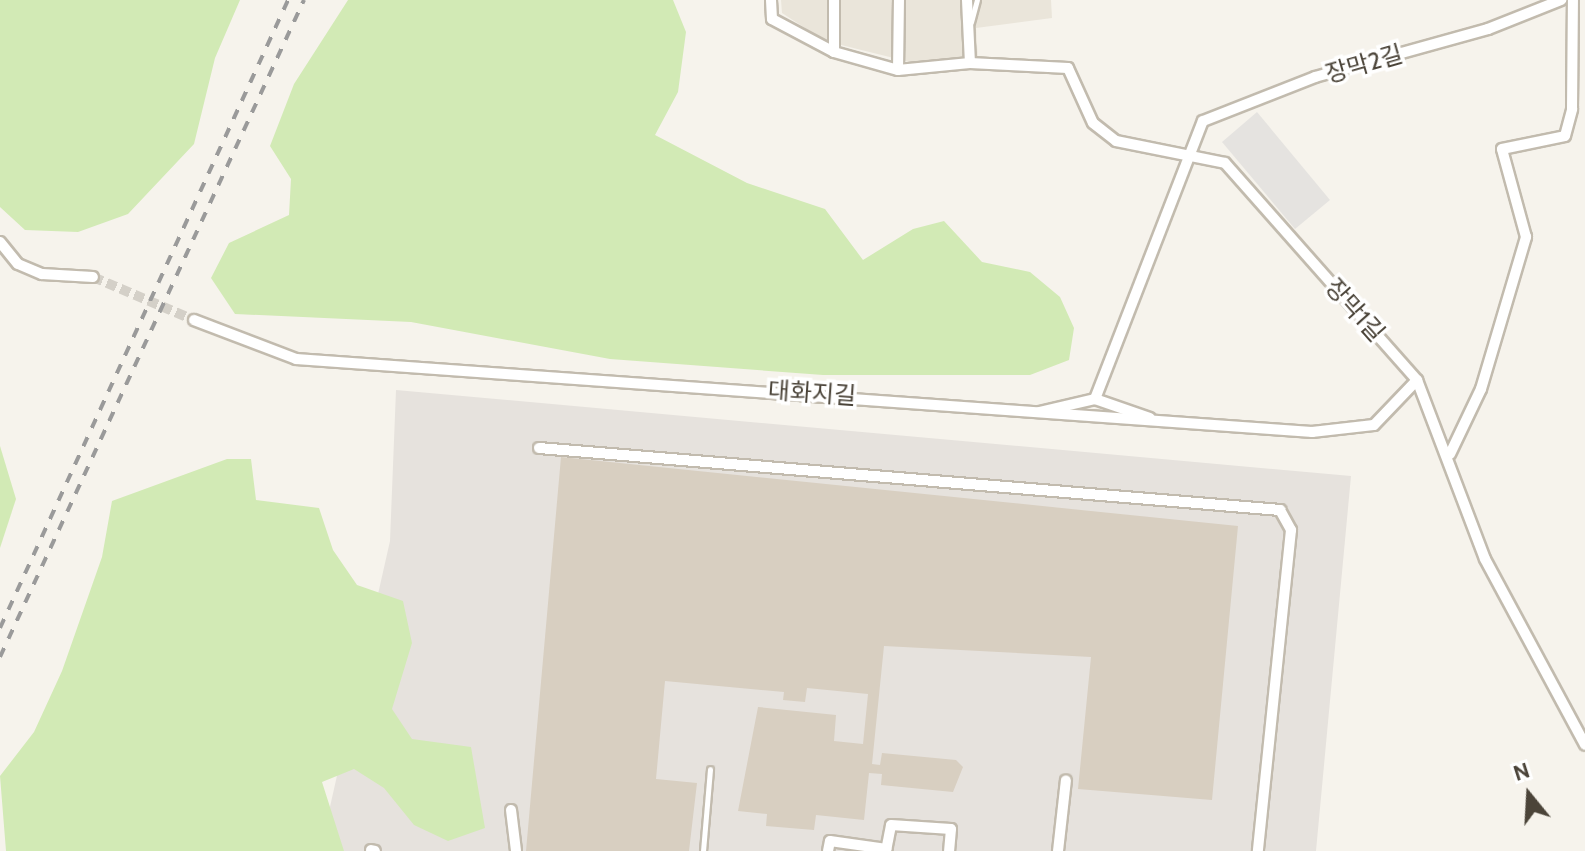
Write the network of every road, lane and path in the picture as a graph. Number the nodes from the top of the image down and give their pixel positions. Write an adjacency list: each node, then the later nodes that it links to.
1 (771, 0): 9 (street, 장막1길)
2 (834, 0): 9 (street)
3 (899, 0): 11 (street)
4 (967, 0): 8 (street)
5 (977, 0): 8 (lane)
6 (1561, 0): 12 (street, 장막2길)
7 (1573, 0): 21 (street)
8 (969, 31): 10 (street)
9 (834, 52): 11 (street, 장막1길)
10 (970, 63): 11 (street, 장막1길); 12 (street, 장막1길)
11 (898, 70)
12 (1189, 154): 16 (street, 장막1길); 17 (street, 장막2길)
13 (0, 242): 14 (street)
14 (93, 277)
15 (194, 320): 18 (street, 대화지길)
16 (1417, 380): 19 (street, 대화지길); 21 (street, 장막1길)
17 (1095, 399): 18 (street); 19 (street)
18 (1018, 415): 19 (street, 대화지길)
19 (1159, 421)
20 (539, 448): 32 (street)
21 (1450, 454): 22 (street, 장막1길)
22 (1585, 745)
23 (710, 769): 28 (lane)
24 (1066, 780): 31 (street)
25 (511, 810): 27 (street)
26 (886, 850): 29 (street); 30 (street)
27 (516, 851)
28 (703, 851)
29 (828, 851)
30 (949, 851)
31 (1058, 851)
32 (1258, 851)

